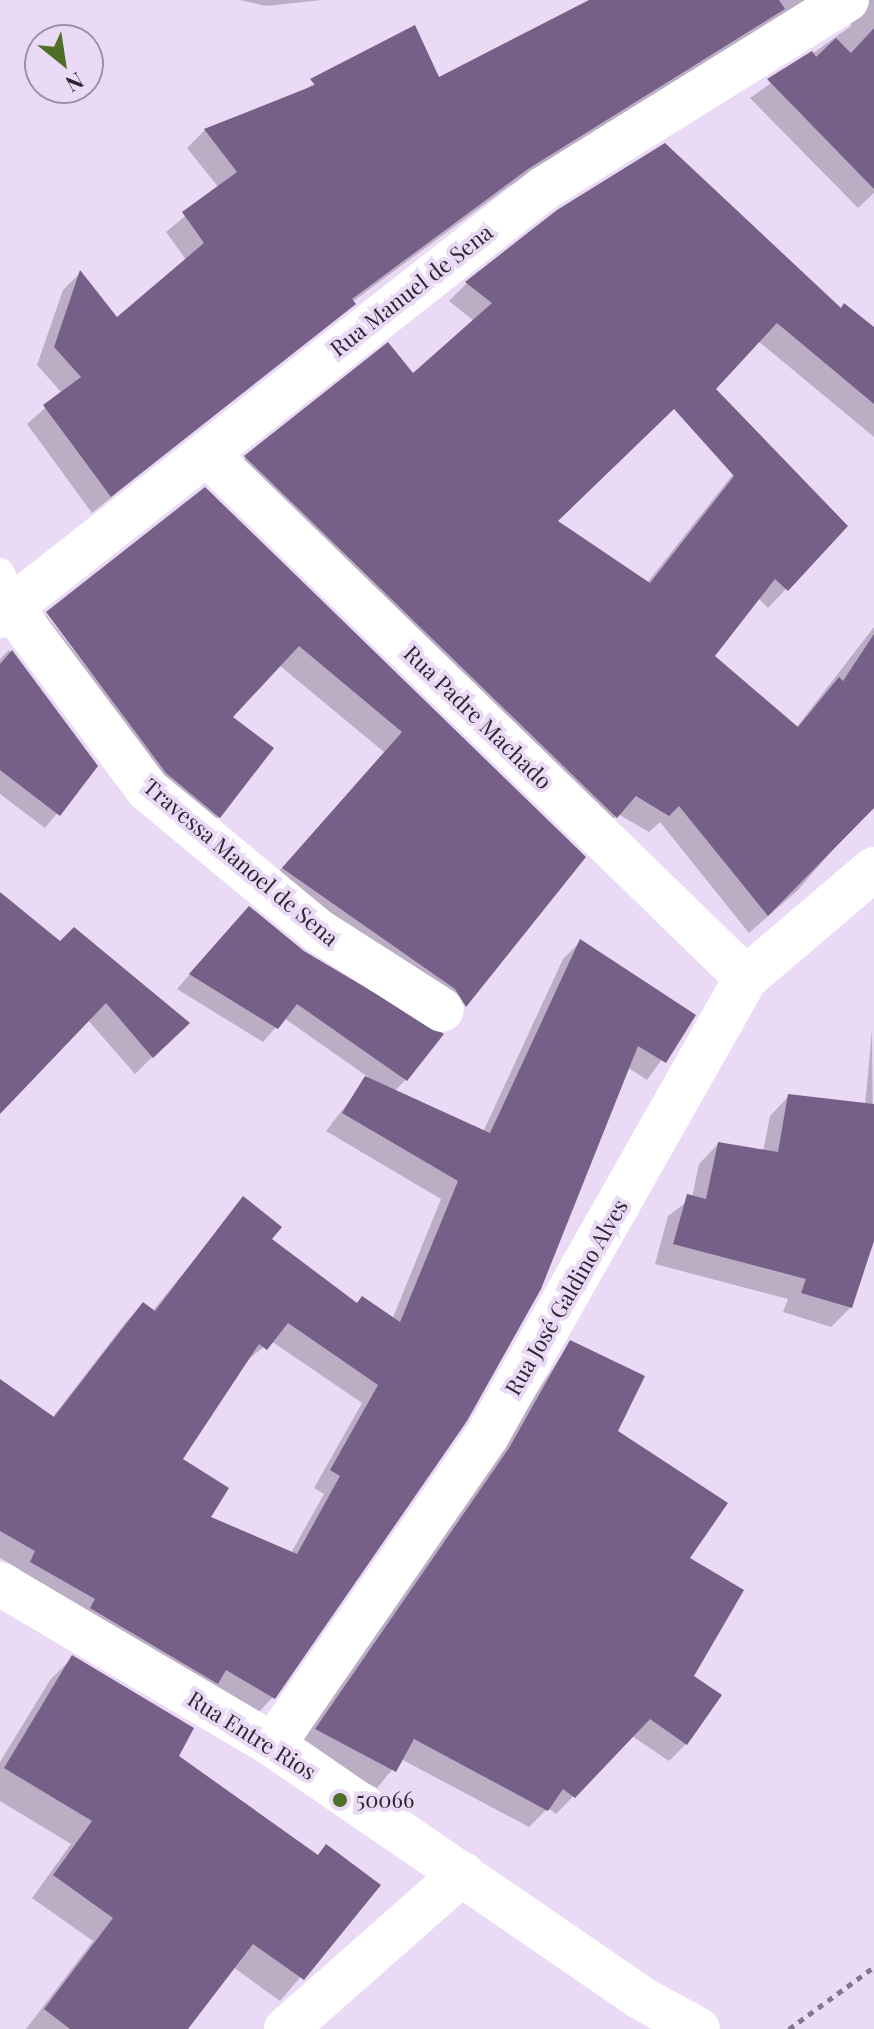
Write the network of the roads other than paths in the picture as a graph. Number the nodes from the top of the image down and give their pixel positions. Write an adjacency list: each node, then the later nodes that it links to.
1 (847, 0): 2 (street, Rua Manuel de Sena)
2 (800, 12): 3 (street, Rua Manuel de Sena)
3 (209, 456): 4 (street, Rua Manuel de Sena); 6 (street, Rua Padre Machado)
4 (7, 599): 7 (street, Travessa Manoel de Sena)
5 (874, 869): 6 (street, Rua José Galdino Alves)
6 (746, 978): 9 (street, Rua José Galdino Alves)
7 (442, 1010)
8 (0, 1584): 9 (street, Rua Entre Rios)
9 (273, 1745): 10 (street, Rua Entre Rios)
10 (462, 1874): 11 (street, Rua Entre Rios); 12 (street)
11 (639, 2013): 13 (street, Rua Entre Rios)
12 (286, 2029)
13 (698, 2029)

